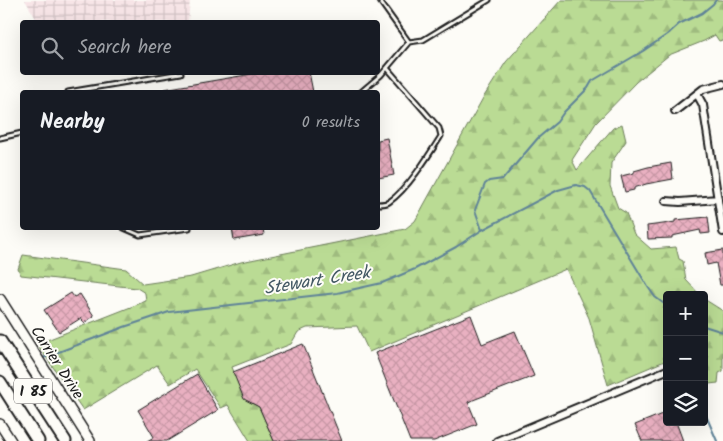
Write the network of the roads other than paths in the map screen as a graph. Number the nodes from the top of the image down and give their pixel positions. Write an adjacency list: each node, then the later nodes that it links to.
1 (380, 0): 3 (lane)
2 (489, 0): 3 (lane)
3 (409, 42): 4 (lane)
4 (387, 68): 5 (lane); 17 (lane)
5 (380, 74)
6 (169, 75): 9 (lane)
7 (379, 75): 10 (lane)
8 (723, 84): 11 (street)
9 (80, 90)
10 (363, 90)
11 (697, 94): 12 (street); 15 (street)
12 (675, 111)
13 (20, 133): 14 (lane)
14 (0, 138)
15 (718, 199): 16 (street); 20 (street)
16 (666, 201)
17 (380, 204)
18 (129, 230): 19 (lane)
19 (171, 230)
20 (723, 232)
21 (0, 300): 29 (street, Carrier Drive)
22 (0, 341): 28 (highway, I 85)
23 (663, 372): 30 (street)
24 (0, 382): 27 (highway, I 85)
25 (0, 424): 26 (street)
26 (11, 441)
27 (38, 441)
28 (65, 441)
29 (90, 441)
30 (498, 441)

